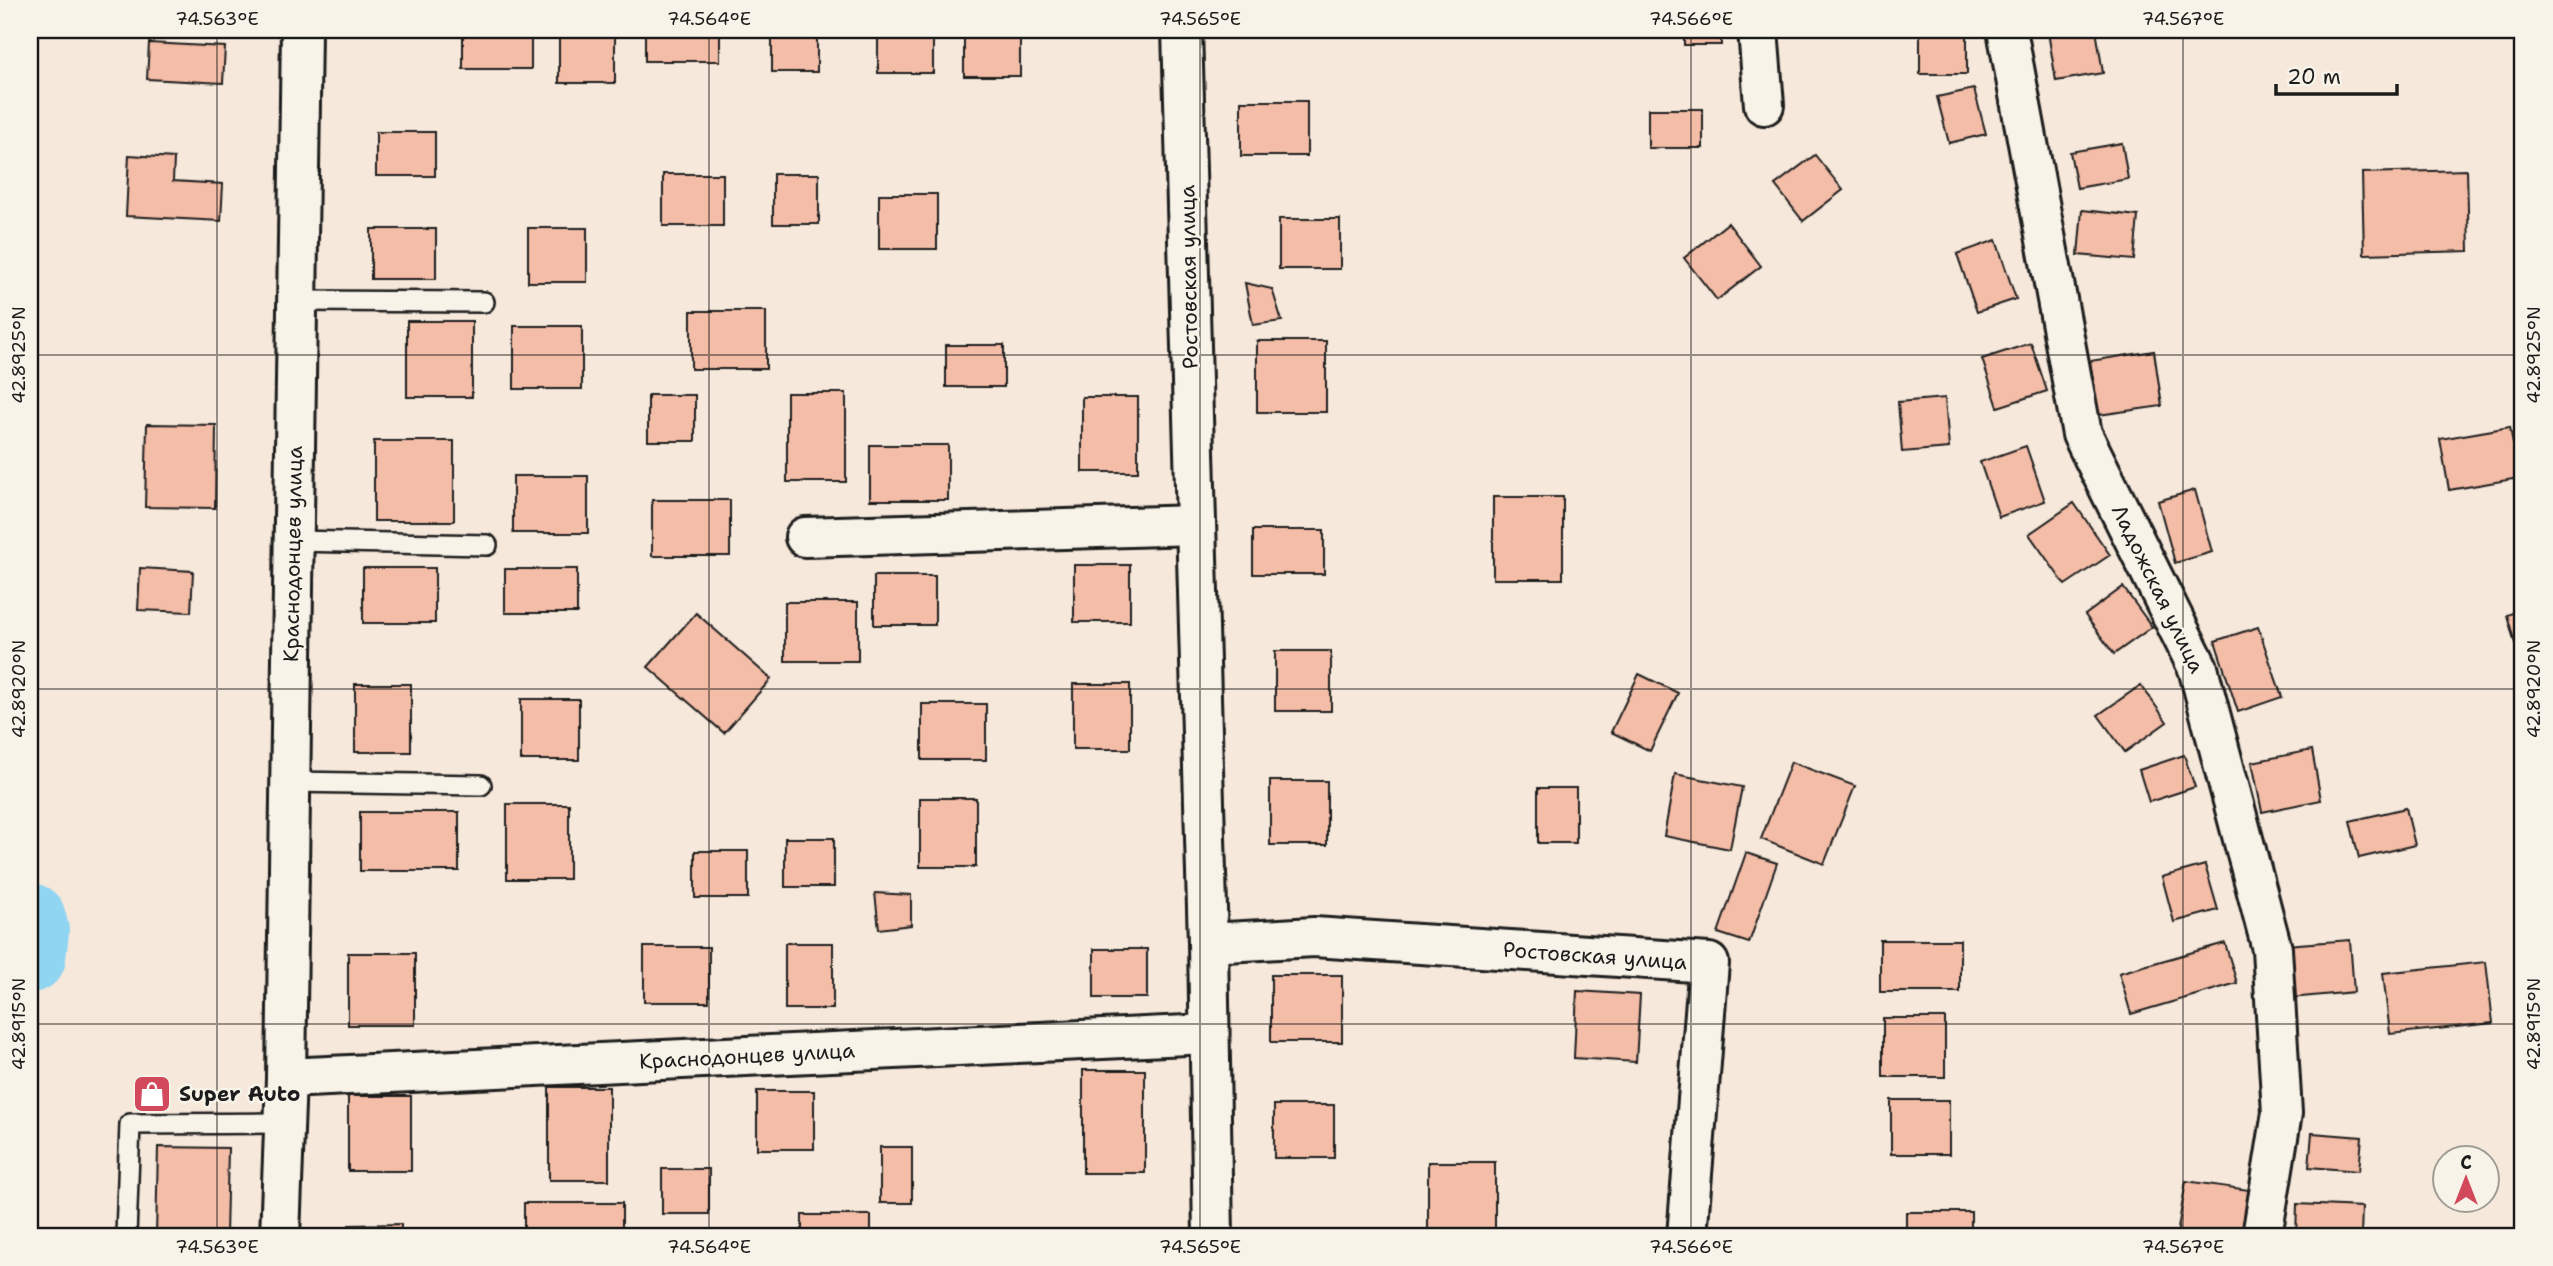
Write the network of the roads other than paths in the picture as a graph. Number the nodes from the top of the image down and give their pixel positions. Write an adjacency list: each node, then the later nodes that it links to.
1 (300, 30): 6 (street, Краснодонцев улица)
2 (1182, 30): 8 (street, Ростовская улица)
3 (1758, 30): 5 (street)
4 (2007, 30): 22 (street, Ладожская улица)
5 (1764, 106)
6 (297, 301): 7 (lane); 10 (street, Краснодонцев улица)
7 (484, 302)
8 (1195, 525): 9 (street); 14 (street, Ростовская улица)
9 (805, 537)
10 (294, 541): 11 (lane); 12 (street, Краснодонцев улица)
11 (487, 545)
12 (290, 782): 13 (lane); 16 (street, Краснодонцев улица)
13 (481, 785)
14 (1208, 943): 15 (street, Ростовская улица); 21 (street, Ростовская улица)
15 (1208, 1034): 16 (street, Краснодонцев улица); 20 (street, Ростовская улица)
16 (286, 1078): 17 (street, Краснодонцев улица)
17 (284, 1123): 18 (lane); 19 (street, Краснодонцев улица)
18 (126, 1236)
19 (280, 1236)
20 (1213, 1236)
21 (1687, 1236)
22 (2262, 1236)

